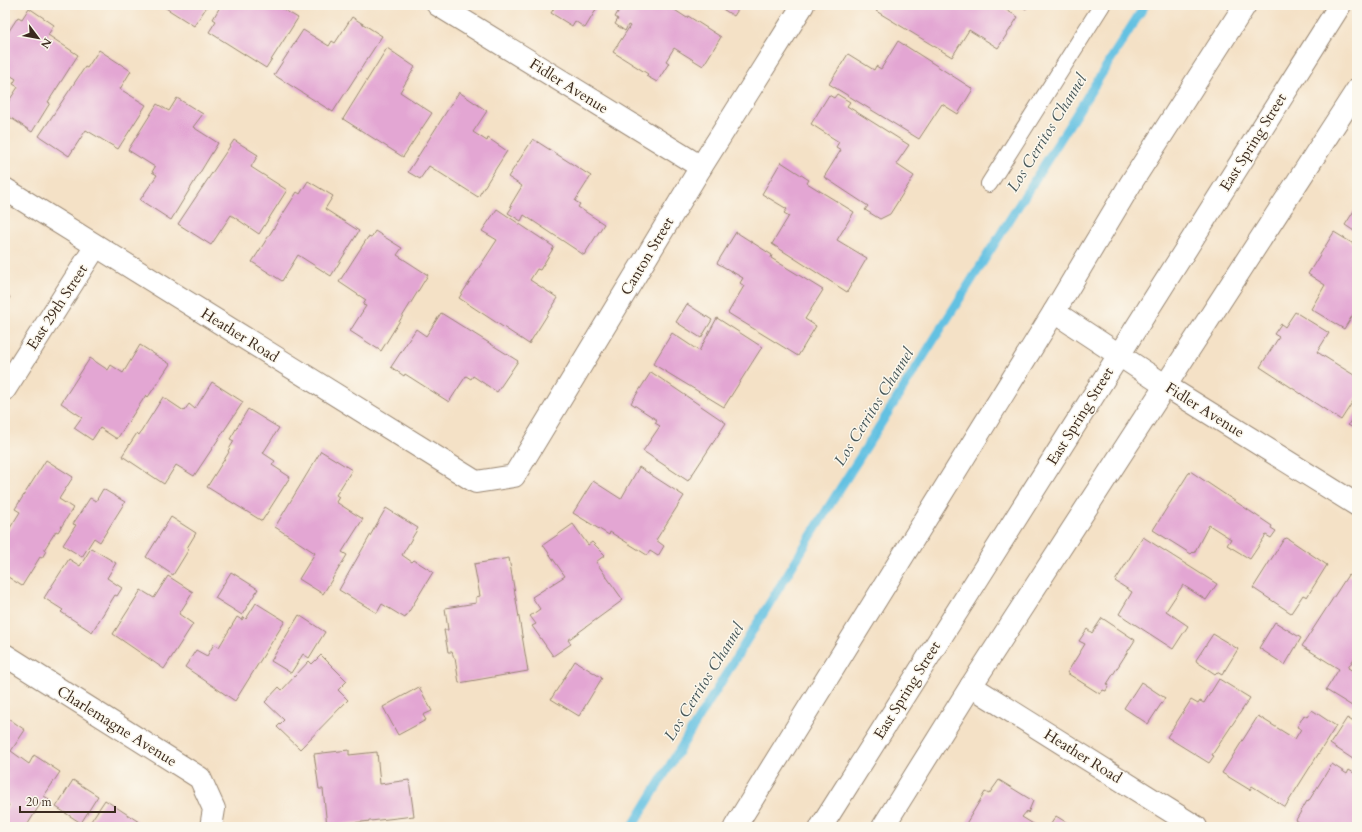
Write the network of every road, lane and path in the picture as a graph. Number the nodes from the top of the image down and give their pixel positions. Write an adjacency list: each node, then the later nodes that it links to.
1 (438, 5): 7 (street, Fidler Avenue)
2 (803, 5): 7 (street, Canton Street)
3 (1102, 5): 8 (lane)
4 (1245, 5): 11 (street)
5 (1340, 5): 12 (street, East Spring Street)
6 (1357, 90): 13 (street)
7 (701, 167): 15 (street, Canton Street)
8 (989, 184)
9 (5, 189): 10 (street, Heather Road)
10 (96, 246): 14 (street, East 29th Street); 15 (street, Heather Road)
11 (1054, 312): 12 (street, Fidler Avenue); 20 (street)
12 (1119, 353): 13 (street, Fidler Avenue); 21 (street, East Spring Street)
13 (1166, 386): 16 (street, Fidler Avenue); 18 (street)
14 (5, 389)
15 (476, 482)
16 (1357, 505)
17 (5, 655): 19 (street, Charlemagne Avenue)
18 (970, 686): 22 (street); 23 (street, Heather Road)
19 (212, 818)
20 (735, 827)
21 (821, 827)
22 (883, 827)
23 (1196, 827)

